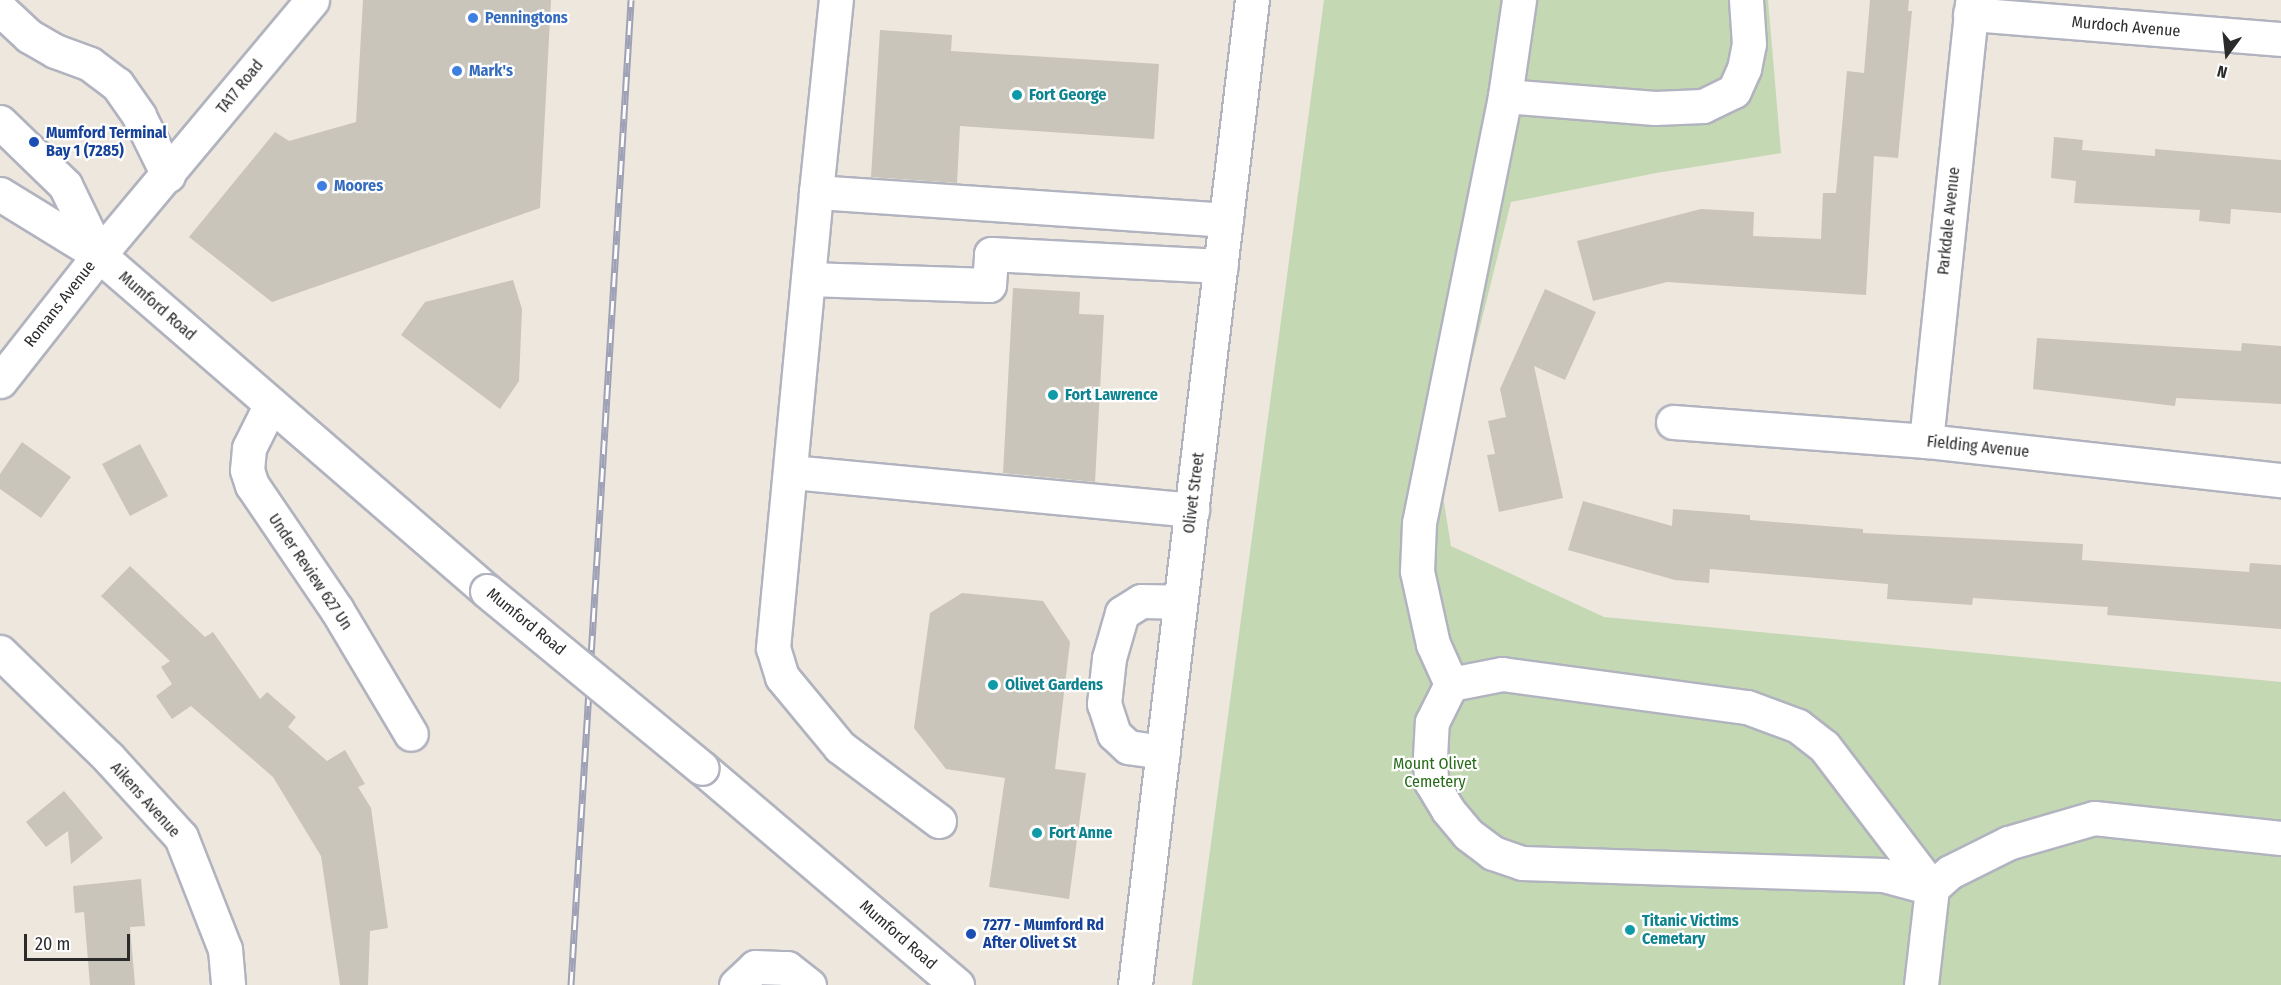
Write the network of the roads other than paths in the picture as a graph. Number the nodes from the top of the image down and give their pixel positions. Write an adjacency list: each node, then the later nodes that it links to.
1 (312, 0): 11 (street, TA17 Road)
2 (836, 0): 12 (street)
3 (1252, 0): 14 (street, Olivet Street)
4 (1519, 0): 9 (street)
5 (1746, 0): 9 (street)
6 (1971, 7): 8 (street, Murdoch Avenue); 21 (street, Parkdale Avenue)
7 (0, 9): 11 (street)
8 (2281, 39)
9 (1504, 96): 27 (street)
10 (0, 122): 15 (street, Mumford Road)
11 (168, 175): 15 (street, TA17 Road)
12 (816, 192): 14 (street); 17 (street)
13 (0, 194): 15 (street, Mumford Road)
14 (1226, 220): 16 (street, Olivet Street)
15 (99, 255): 18 (street, Romans Avenue); 19 (street, Mumford Road)
16 (1221, 266): 17 (street); 24 (street, Olivet Street)
17 (808, 279): 22 (street)
18 (0, 381)
19 (271, 404): 28 (street, Under Review 627 Un); 36 (street, Mumford Road, bridge)
20 (1673, 422): 21 (street, Fielding Avenue)
21 (1926, 441): 23 (street, Fielding Avenue)
22 (791, 472): 24 (street); 30 (street)
23 (2281, 480)
24 (1192, 510): 25 (street, Olivet Street)
25 (1180, 602): 29 (street, Olivet Street); 29 (street)
26 (0, 652): 33 (street, Aikens Avenue)
27 (1451, 684): 32 (street); 32 (street)
28 (411, 735)
29 (1163, 752): 37 (street, Olivet Street)
30 (939, 821)
31 (2281, 838): 32 (street)
32 (1932, 888): 38 (street)
33 (228, 985)
34 (736, 985): 35 (street)
35 (809, 985)
36 (957, 985)
37 (1135, 985)
38 (1921, 985)

